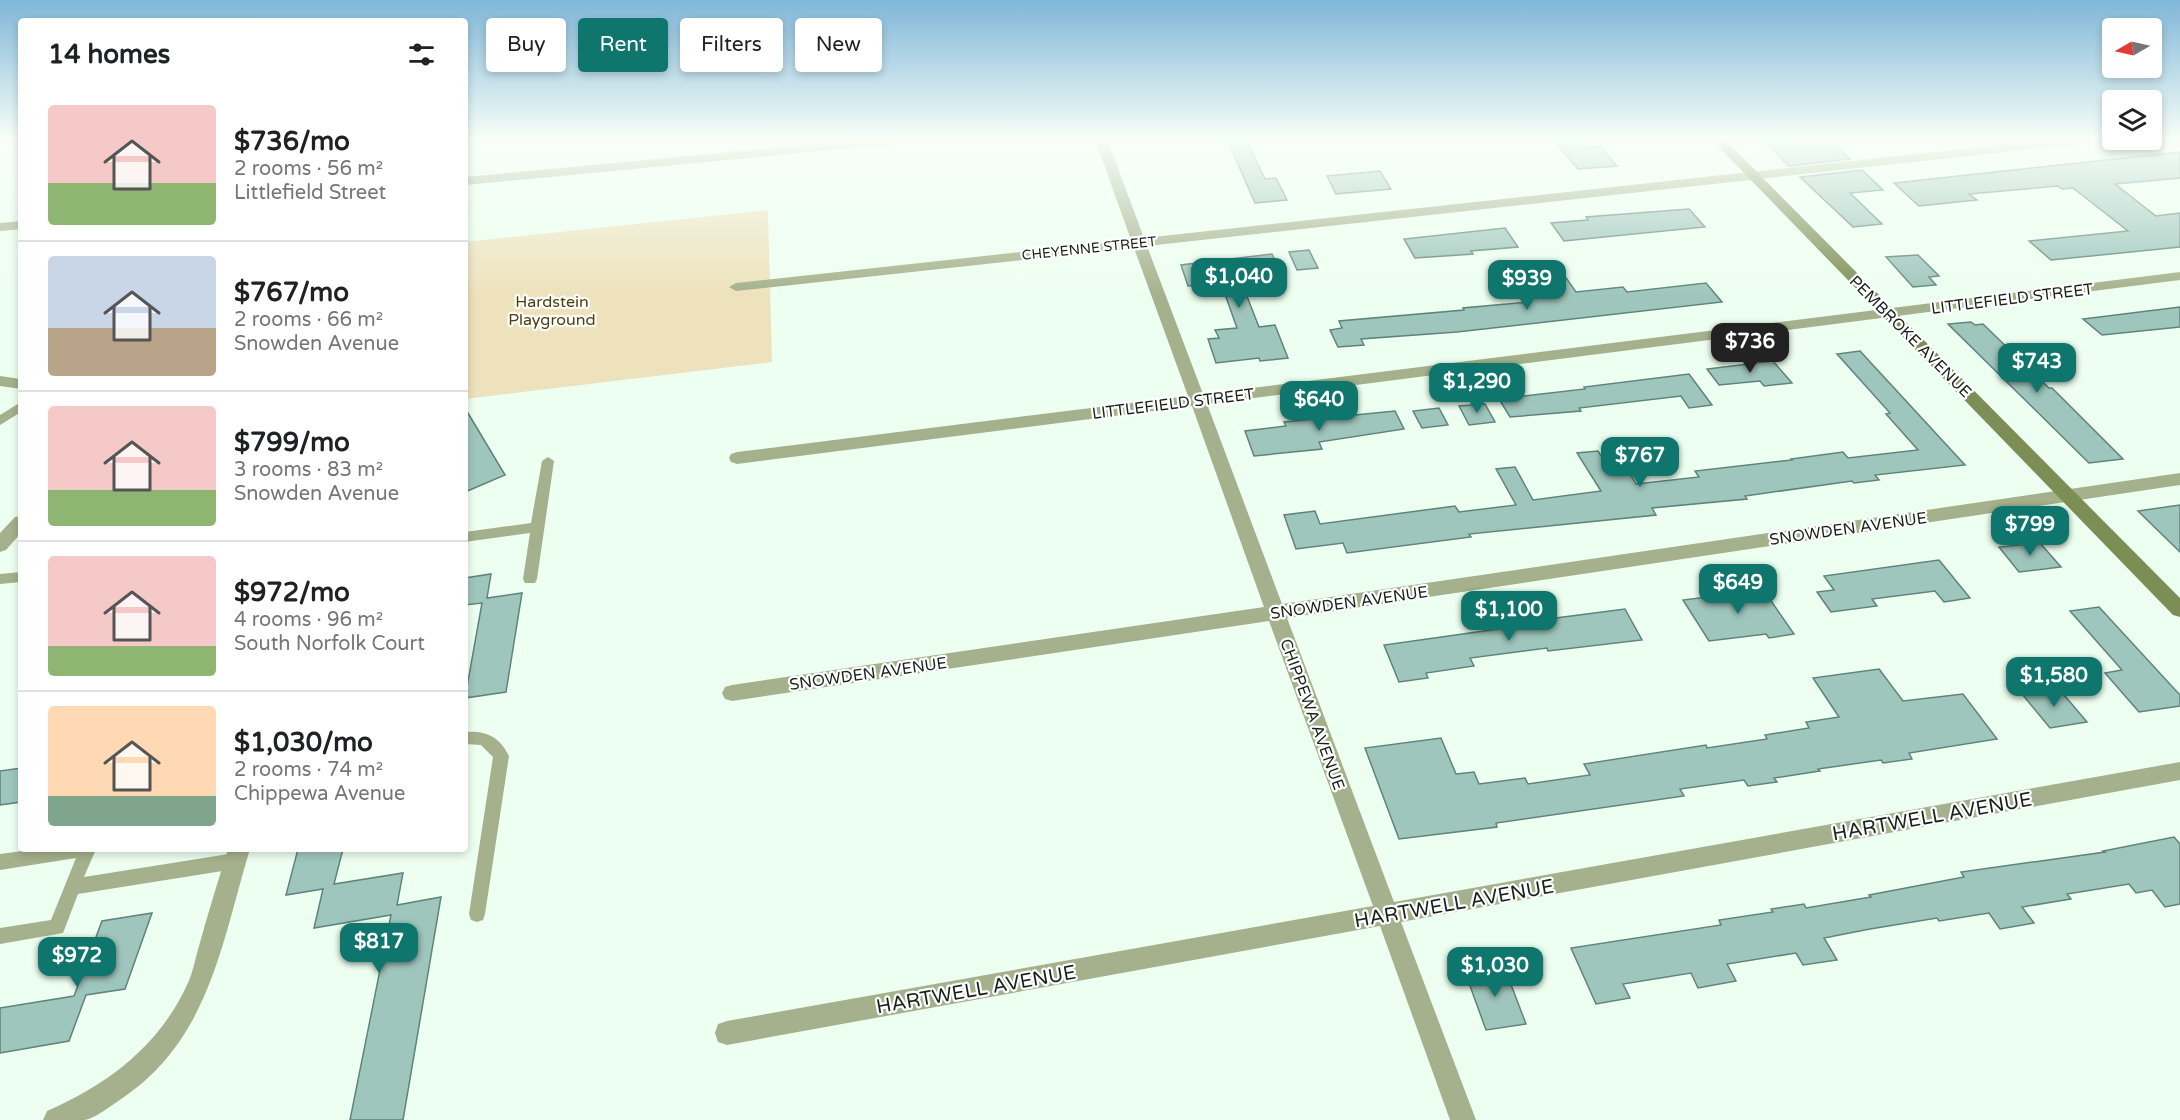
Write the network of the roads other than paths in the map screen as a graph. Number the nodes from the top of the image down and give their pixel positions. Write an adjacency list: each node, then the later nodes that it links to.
1 (1120, 191): 6 (street, CHIPPEWA AVENUE)
2 (1613, 191): 6 (street, CHEYENNE STREET)
3 (1768, 191): 9 (street, PEMBROKE AVENUE)
4 (18, 225): 5 (street)
5 (0, 227)
6 (1139, 243): 8 (street, CHEYENNE STREET); 12 (street, CHIPPEWA AVENUE)
7 (2180, 276): 9 (street, LITTLEFIELD STREET)
8 (735, 287)
9 (1888, 313): 12 (street, LITTLEFIELD STREET); 18 (street, PEMBROKE AVENUE)
10 (0, 381): 11 (street)
11 (18, 384)
12 (1197, 400): 15 (street, LITTLEFIELD STREET); 27 (street, CHIPPEWA AVENUE)
13 (18, 408): 14 (lane)
14 (0, 421)
15 (737, 458)
16 (548, 461): 20 (lane)
17 (2180, 479): 18 (street, SNOWDEN AVENUE)
18 (2068, 495): 26 (street, PEMBROKE AVENUE); 27 (street, SNOWDEN AVENUE)
19 (18, 525): 22 (street)
20 (537, 527): 21 (lane); 25 (lane)
21 (468, 537)
22 (0, 545)
23 (18, 577): 24 (lane)
24 (0, 579)
25 (530, 579)
26 (2180, 610)
27 (1276, 613): 28 (street, SNOWDEN AVENUE); 37 (street, CHIPPEWA AVENUE)
28 (732, 693)
29 (468, 738): 36 (lane)
30 (2180, 771): 37 (street, HARTWELL AVENUE)
31 (68, 852): 34 (lane)
32 (87, 852): 35 (lane)
33 (237, 855): 35 (lane); 40 (street)
34 (0, 862)
35 (72, 887): 38 (lane)
36 (477, 914)
37 (1388, 916): 39 (street, HARTWELL AVENUE); 41 (street, CHIPPEWA AVENUE)
38 (0, 936)
39 (727, 1034)
40 (56, 1120)
41 (1463, 1120)

